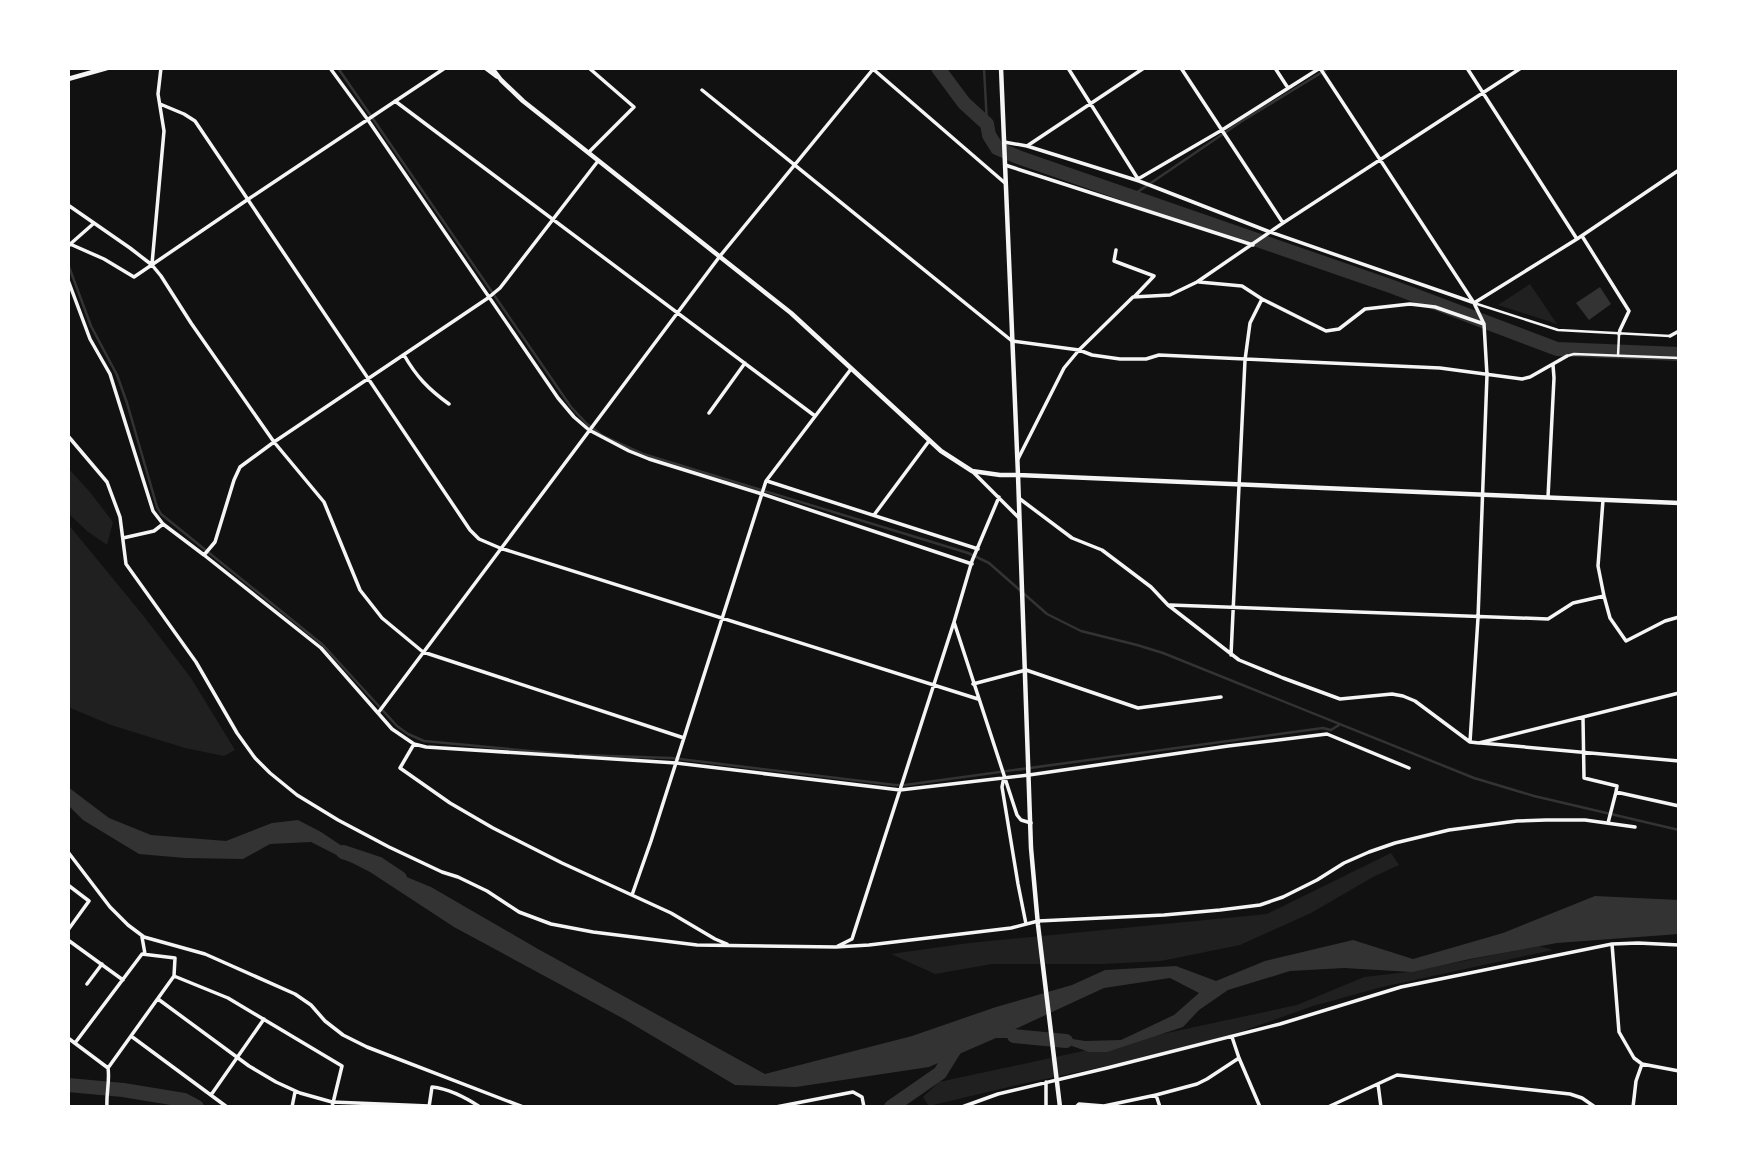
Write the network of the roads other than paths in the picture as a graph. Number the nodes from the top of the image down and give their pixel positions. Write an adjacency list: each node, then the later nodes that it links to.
1 (107, 68): 17 (main road)
2 (161, 68): 23 (street)
3 (330, 68): 25 (street)
4 (445, 68): 22 (street)
5 (485, 68): 18 (street)
6 (492, 68): 18 (main road)
7 (589, 68): 29 (street)
8 (1001, 68): 27 (main road)
9 (1068, 68): 24 (street)
10 (1144, 68): 24 (street)
11 (1181, 68): 26 (street)
12 (1275, 68): 19 (street)
13 (1320, 68): 19 (street); 30 (street)
14 (1467, 68): 21 (street)
15 (1521, 68): 21 (street)
16 (873, 69): 32 (street); 36 (street)
17 (68, 79)
18 (501, 80): 29 (main road)
19 (1288, 88): 26 (street)
20 (702, 90): 32 (street)
21 (1483, 93): 30 (street); 44 (street)
22 (395, 101): 25 (street); 39 (street)
23 (160, 104): 37 (street); 49 (street)
24 (1090, 104): 28 (street); 35 (street)
25 (368, 120): 37 (street); 52 (street)
26 (1222, 131): 35 (street); 40 (street)
27 (1004, 142): 28 (street); 33 (main road)
28 (1027, 146): 35 (street)
29 (588, 153): 31 (main road)
30 (1381, 160): 40 (street); 55 (street)
31 (598, 161): 39 (street); 48 (main road)
32 (795, 165): 48 (street); 62 (street)
33 (1005, 165): 36 (main road); 46 (street)
34 (1679, 170): 43 (street)
35 (1138, 180): 42 (street)
36 (1005, 183): 62 (main road)
37 (247, 200): 49 (street); 73 (street)
38 (68, 205): 41 (street)
39 (553, 219): 52 (street); 56 (street)
40 (1283, 223): 42 (street)
41 (94, 224): 45 (street); 49 (street)
42 (1270, 232): 46 (street); 55 (street)
43 (1583, 236): 44 (street); 59 (street)
44 (1577, 239): 55 (street)
45 (69, 245): 49 (street)
46 (1253, 245): 51 (street)
47 (1116, 250): 53 (street)
48 (720, 256): 56 (street); 71 (main road)
49 (152, 265): 80 (street)
50 (68, 280): 95 (street)
51 (1197, 282): 53 (street); 54 (street)
52 (488, 298): 64 (street); 77 (street)
53 (1133, 298): 63 (street)
54 (1262, 299): 57 (street); 68 (street)
55 (1474, 303): 57 (street); 59 (street)
56 (677, 313): 69 (street); 77 (street)
57 (1484, 324): 72 (street)
58 (1679, 331): 60 (street)
59 (1619, 334): 60 (street); 66 (street)
60 (1670, 336): 61 (street)
61 (1679, 337)
62 (1012, 341): 63 (street); 81 (main road)
63 (1079, 350): 68 (street); 81 (street)
64 (404, 355): 73 (street); 74 (street)
65 (1567, 356): 66 (street); 70 (street)
66 (1618, 356): 67 (street)
67 (1679, 358)
68 (1245, 360): 72 (street); 85 (street)
69 (745, 363): 75 (street); 76 (street)
70 (1553, 365): 72 (street); 89 (street)
71 (851, 369): 76 (street); 79 (main road)
72 (1487, 375): 87 (street)
73 (368, 379): 80 (street); 97 (street)
74 (449, 404)
75 (709, 413)
76 (815, 416): 84 (street)
77 (589, 430): 86 (street); 97 (street)
78 (68, 436): 96 (street)
79 (929, 441): 82 (main road); 93 (street)
80 (274, 442): 99 (street); 108 (street)
81 (1018, 459): 83 (main road)
82 (972, 471): 83 (main road); 88 (street)
83 (1018, 475): 85 (main road); 90 (main road)
84 (766, 481): 86 (street); 93 (street)
85 (1240, 484): 87 (main road); 103 (street)
86 (762, 494): 100 (street); 106 (street)
87 (1482, 495): 89 (main road); 105 (street)
88 (999, 497): 94 (street); 98 (street)
89 (1548, 497): 91 (main road)
90 (1020, 499): 94 (main road); 102 (street)
91 (1603, 500): 92 (main road); 101 (street)
92 (1679, 503)
93 (874, 515): 98 (street)
94 (1020, 518): 110 (main road)
95 (163, 524): 96 (street); 99 (street)
96 (123, 538): 143 (street)
97 (500, 548): 106 (street); 108 (street)
98 (978, 548): 100 (street)
99 (204, 555): 116 (street)
100 (972, 563): 107 (street)
101 (1604, 596): 104 (street); 105 (street)
102 (1168, 605): 103 (street); 109 (street)
103 (1234, 608): 105 (street); 109 (street)
104 (1679, 617)
105 (1478, 618): 119 (street)
106 (722, 619): 112 (street); 118 (street)
107 (954, 622): 111 (street); 112 (street)
108 (423, 652): 116 (street); 118 (street)
109 (1231, 655): 119 (street)
110 (1026, 670): 111 (street); 114 (street); 126 (main road)
111 (973, 684): 115 (street)
112 (933, 685): 115 (street); 128 (street)
113 (1679, 693): 117 (street)
114 (1221, 697)
115 (978, 699): 127 (street)
116 (378, 712): 121 (street)
117 (1583, 718): 120 (street); 122 (street)
118 (684, 738): 124 (street)
119 (1470, 743): 120 (street)
120 (1479, 743): 122 (street)
121 (414, 744): 124 (street); 136 (street)
122 (1584, 753): 123 (street); 129 (street)
123 (1679, 761)
124 (676, 763): 128 (street); 136 (street)
125 (1409, 768): 126 (street)
126 (1029, 775): 127 (street); 131 (main road)
127 (1004, 776): 128 (street); 131 (street); 138 (street)
128 (900, 790): 145 (street)
129 (1616, 792): 130 (street); 132 (street)
130 (1679, 806)
131 (1031, 823): 137 (main road)
132 (1608, 823): 133 (street); 137 (street)
133 (1635, 827)
134 (68, 852): 140 (street)
135 (68, 885): 139 (street)
136 (632, 895): 143 (street)
137 (1038, 921): 138 (street); 162 (main road)
138 (1026, 924): 145 (street)
139 (68, 930)
140 (142, 935): 146 (street); 174 (street)
141 (68, 940): 147 (street)
142 (1612, 944): 144 (street); 154 (street); 159 (street)
143 (730, 945): 145 (street)
144 (1679, 946)
145 (836, 947)
146 (145, 954): 148 (street); 149 (street)
147 (102, 964): 149 (street); 150 (street)
148 (174, 976): 151 (street); 152 (street)
149 (123, 979): 156 (street)
150 (87, 985)
151 (158, 999): 153 (street); 157 (street)
152 (264, 1019): 157 (street); 168 (street)
153 (131, 1036): 160 (street); 166 (street)
154 (1232, 1037): 158 (street); 162 (street)
155 (68, 1038): 156 (street)
156 (75, 1043): 160 (street)
157 (237, 1057): 165 (street); 166 (street)
158 (1239, 1058): 167 (street); 182 (street)
159 (1642, 1064): 161 (street); 186 (street)
160 (108, 1068): 170 (street)
161 (1679, 1072)
162 (1056, 1079): 163 (street); 179 (main road)
163 (1046, 1082): 177 (street); 178 (street)
164 (1378, 1084): 183 (street); 184 (street); 185 (street)
165 (295, 1091): 168 (street); 172 (street)
166 (211, 1095): 171 (street)
167 (1156, 1095): 180 (street); 181 (street)
168 (332, 1104): 169 (street)
169 (429, 1106): 173 (street)
170 (107, 1107)
171 (228, 1107)
172 (292, 1107)
173 (480, 1107)
174 (523, 1107)
175 (776, 1107): 176 (street)
176 (864, 1107)
177 (962, 1107)
178 (1046, 1107)
179 (1060, 1107)
180 (1076, 1107)
181 (1160, 1107)
182 (1260, 1107)
183 (1328, 1107)
184 (1381, 1107)
185 (1595, 1107)
186 (1633, 1107)

